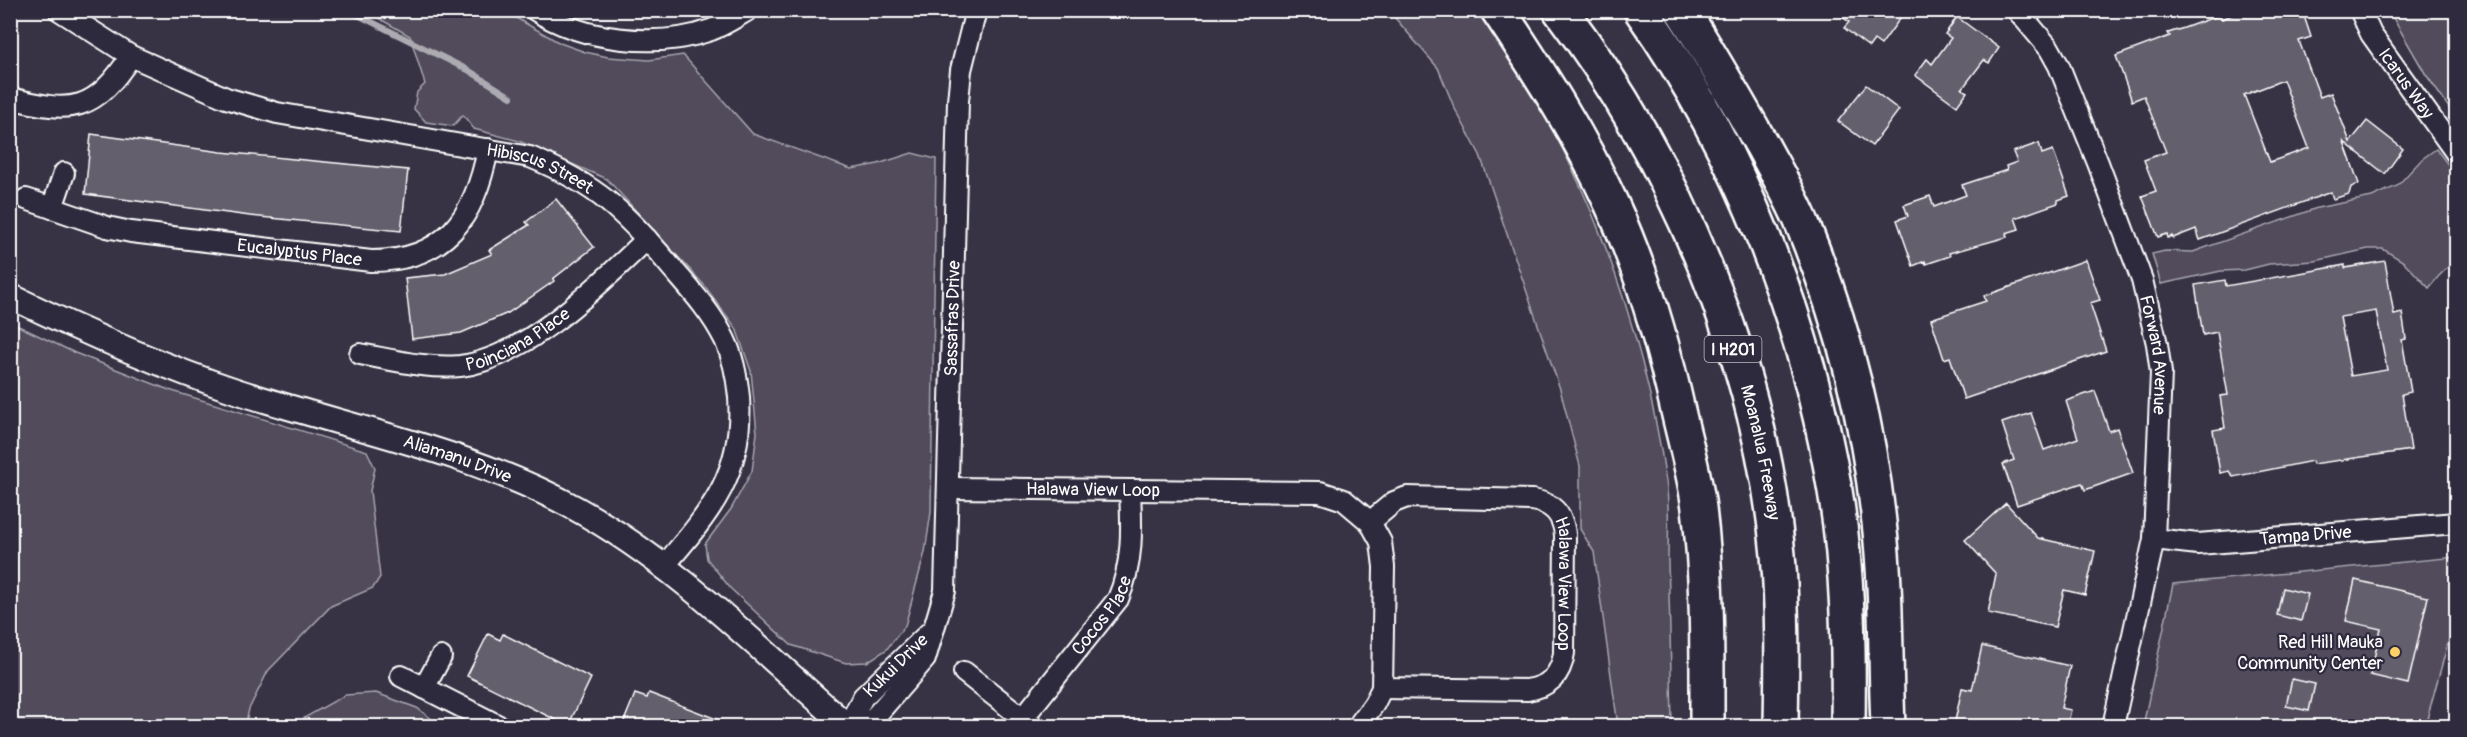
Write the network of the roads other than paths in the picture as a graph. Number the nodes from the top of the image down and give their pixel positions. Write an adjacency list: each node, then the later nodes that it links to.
1 (59, 10): 11 (street, Hibiscus Street)
2 (535, 10): 3 (street)
3 (748, 10)
4 (976, 10): 21 (street, Sassafras Drive)
5 (1498, 10): 37 (highway)
6 (1560, 10): 38 (highway, Moanalua Freeway / I H201)
7 (1641, 10): 39 (highway)
8 (1682, 10): 40 (highway)
9 (2017, 10): 25 (street, Forward Avenue)
10 (2360, 10): 14 (street, Icarus Way)
11 (131, 56): 12 (street); 13 (street, Hibiscus Street)
12 (10, 98)
13 (488, 149): 17 (street, Eucalyptus Place); 18 (street, Hibiscus Street)
14 (2457, 153)
15 (64, 173): 17 (street)
16 (26, 199): 17 (street, Eucalyptus Place)
17 (52, 208)
18 (647, 239): 20 (street, Poinciana Place); 26 (street, Hibiscus Street)
19 (10, 296): 26 (street, Aliamanu Drive)
20 (360, 354)
21 (949, 488): 22 (street, Halawa View Loop); 27 (street, Sassafras Drive)
22 (1130, 492): 23 (street, Halawa View Loop); 33 (street, Cocos Place)
23 (1370, 522): 32 (street, Halawa View Loop); 32 (street, Halawa View Loop)
24 (2457, 523): 25 (street, Tampa Drive)
25 (2154, 539): 41 (street, Forward Avenue)
26 (665, 565): 35 (street, Aliamanu Drive)
27 (934, 628): 35 (street, Kukui Drive)
28 (441, 657): 31 (street)
29 (964, 672): 33 (street, Cocos Place)
30 (401, 676): 31 (street)
31 (424, 688): 34 (street)
32 (1382, 688): 36 (street, Halawa View Loop)
33 (1028, 722)
34 (499, 726)
35 (849, 726)
36 (1358, 726)
37 (1707, 726)
38 (1782, 726)
39 (1848, 726)
40 (1888, 726)
41 (2113, 726)

